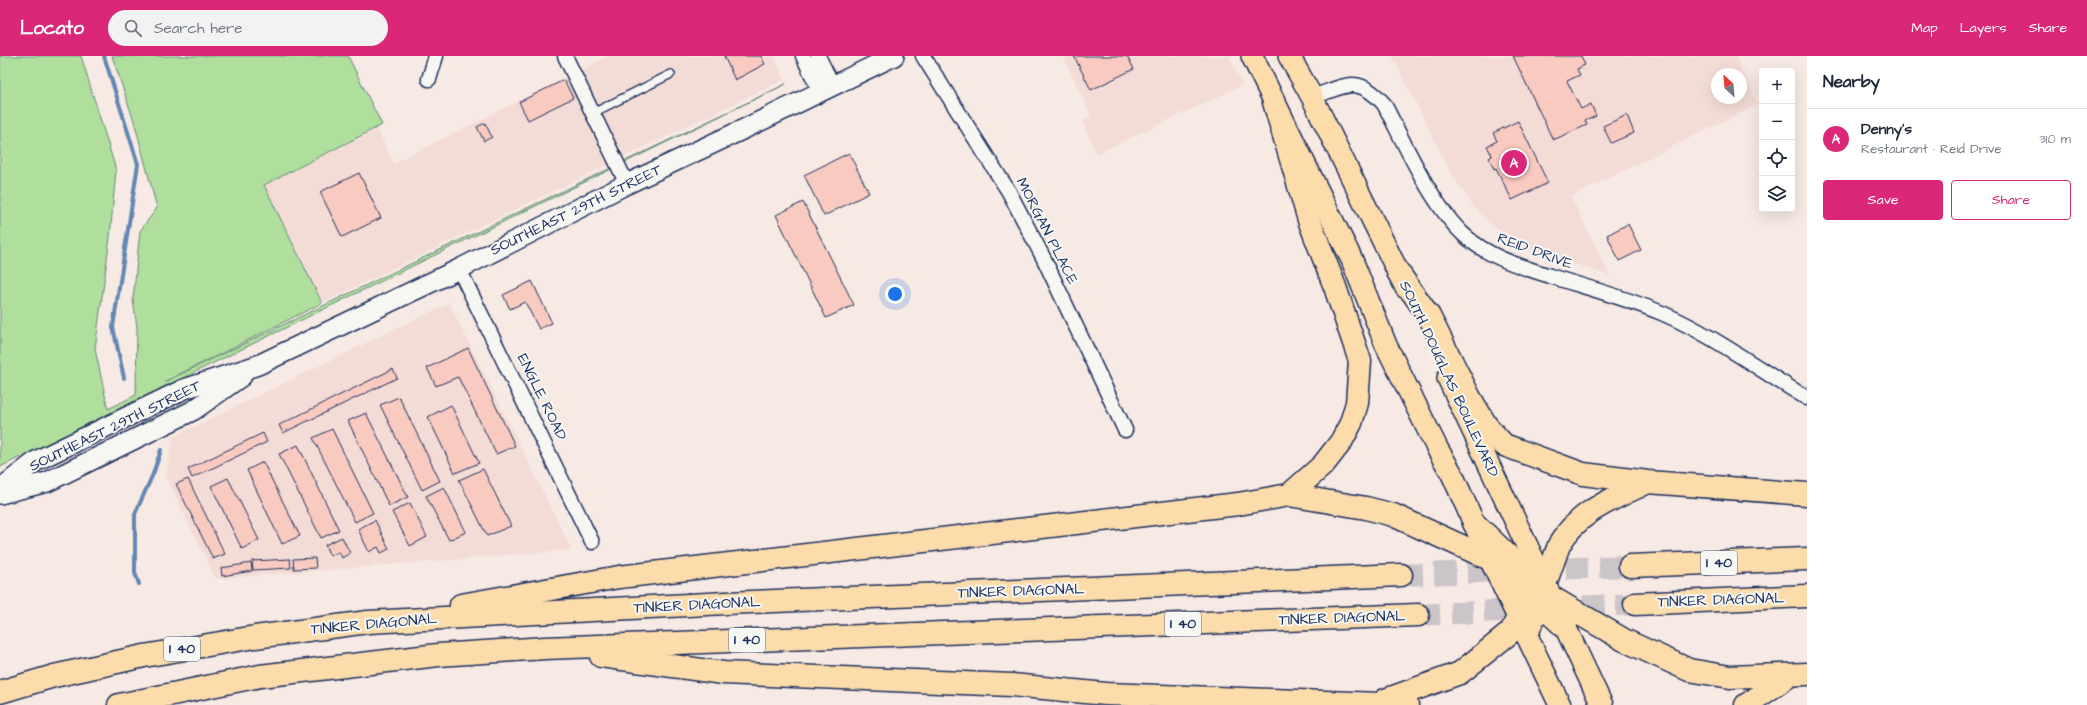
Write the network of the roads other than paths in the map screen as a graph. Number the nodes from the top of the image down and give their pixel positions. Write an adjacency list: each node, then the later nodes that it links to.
1 (436, 56): 10 (street)
2 (565, 56): 14 (street)
3 (803, 56): 11 (street)
4 (818, 56): 11 (street)
5 (894, 56): 11 (main road, SOUTHEAST 29TH STREET)
6 (923, 56): 20 (street, MORGAN PLACE)
7 (1252, 56): 13 (main road)
8 (1289, 56): 12 (main road, SOUTH DOUGLAS BOULEVARD)
9 (671, 74): 14 (lane)
10 (429, 79)
11 (826, 89): 15 (main road, SOUTHEAST 29TH STREET)
12 (1312, 97): 17 (main road, SOUTH DOUGLAS BOULEVARD); 19 (street, REID DRIVE)
13 (1274, 102): 25 (highway); 26 (main road)
14 (593, 113): 15 (street)
15 (627, 184): 16 (main road, SOUTHEAST 29TH STREET)
16 (459, 269): 18 (main road, SOUTHEAST 29TH STREET); 27 (street, ENGLE ROAD)
17 (1398, 272): 21 (highway); 32 (main road, SOUTH DOUGLAS BOULEVARD)
18 (258, 365): 22 (main road, SOUTHEAST 29TH STREET); 23 (main road, SOUTHEAST 29TH STREET)
19 (1807, 398)
20 (1125, 430)
21 (1648, 482): 24 (highway); 32 (highway)
22 (0, 489)
23 (0, 494)
24 (1807, 494)
25 (1289, 495): 28 (highway); 36 (highway)
26 (1474, 523): 28 (main road); 32 (highway)
27 (592, 542)
28 (1490, 559): 32 (highway); 37 (main road)
29 (1807, 559): 30 (highway, I 40)
30 (1630, 566)
31 (1401, 575): 36 (highway, TINKER DIAGONAL / I 40)
32 (1539, 589): 37 (highway); 38 (highway); 40 (highway)
33 (1807, 596): 34 (highway, TINKER DIAGONAL)
34 (1635, 604)
35 (1418, 615): 39 (highway, TINKER DIAGONAL / I 40)
36 (368, 622): 41 (highway, TINKER DIAGONAL / I 40)
37 (1522, 626): 42 (highway); 45 (main road)
38 (1566, 628): 46 (main road)
39 (545, 648): 42 (highway); 43 (highway, TINKER DIAGONAL / I 40)
40 (1798, 675): 47 (highway)
41 (0, 692)
42 (1378, 703): 44 (highway)
43 (119, 705)
44 (1407, 705)
45 (1560, 705)
46 (1602, 705)
47 (1746, 705)

